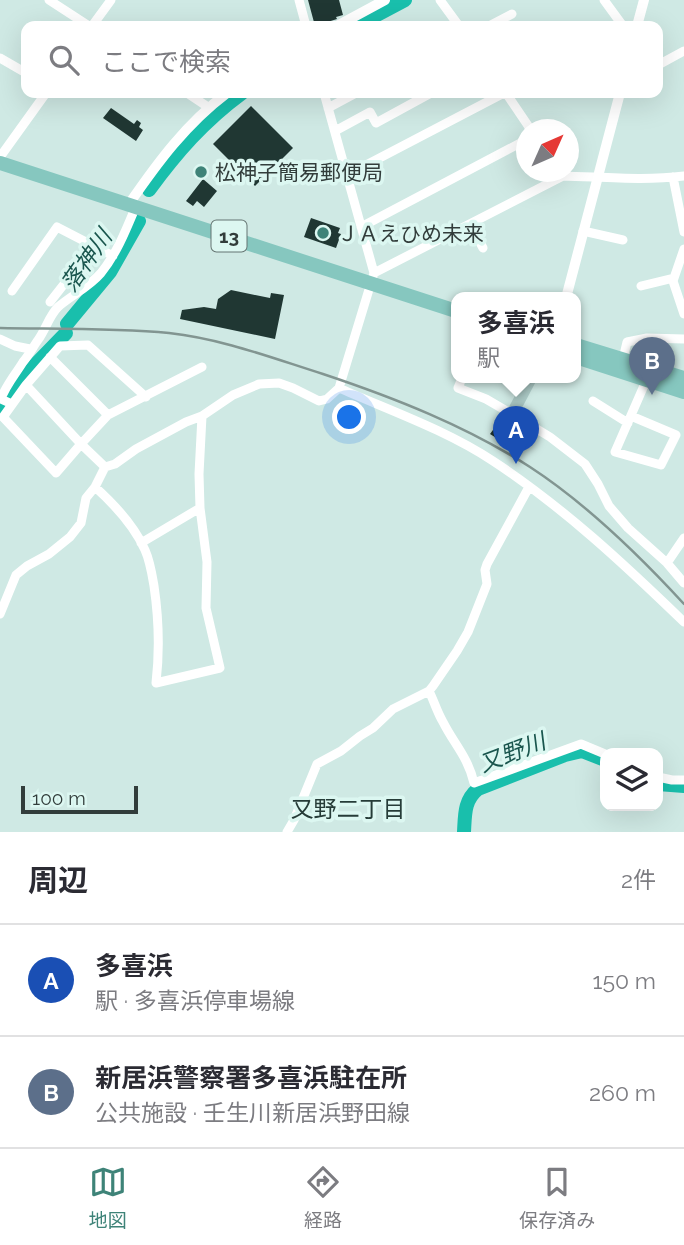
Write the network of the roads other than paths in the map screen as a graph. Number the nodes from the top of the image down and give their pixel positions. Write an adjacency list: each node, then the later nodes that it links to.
1 (49, 0): 9 (street)
2 (111, 0): 10 (street)
3 (299, 0): 11 (street)
4 (385, 0): 12 (street)
5 (440, 0): 13 (street)
6 (604, 0): 15 (street)
7 (644, 0): 16 (street)
8 (512, 14): 14 (street)
9 (83, 21)
10 (95, 21)
11 (305, 21)
12 (346, 21)
13 (455, 21)
14 (499, 21)
15 (619, 21)
16 (638, 21)
17 (684, 51): 19 (street)
18 (0, 58): 20 (street)
19 (663, 62)
20 (21, 70)
21 (42, 98): 34 (street)
22 (194, 98): 30 (street)
23 (220, 98): 30 (street)
24 (325, 98): 31 (street)
25 (347, 98): 31 (street)
26 (422, 98): 33 (street)
27 (495, 98): 38 (street)
28 (509, 98): 32 (street)
29 (619, 98): 40 (street)
30 (208, 107): 43 (street)
31 (328, 108): 33 (street)
32 (523, 119)
33 (335, 131): 38 (street)
34 (4, 144): 36 (street)
35 (516, 147): 45 (street)
36 (1, 163): 43 (main road, 13)
37 (579, 175): 40 (street)
38 (347, 176): 45 (street)
39 (684, 176): 41 (street)
40 (598, 177): 41 (street); 46 (street)
41 (673, 177): 47 (street)
42 (547, 182): 44 (street)
43 (132, 205): 52 (street); 53 (main road, 13)
44 (470, 224): 50 (street); 53 (street)
45 (361, 228): 53 (street)
46 (583, 231): 48 (street); 57 (street)
47 (684, 232)
48 (623, 240)
49 (94, 246): 52 (street); 56 (street); 58 (street)
50 (483, 248)
51 (684, 248): 54 (street)
52 (114, 256): 64 (street)
53 (372, 278): 59 (main road, 13); 74 (street)
54 (674, 278): 55 (street); 60 (street)
55 (641, 286)
56 (12, 291)
57 (568, 292)
58 (50, 302)
59 (451, 309)
60 (684, 314)
61 (0, 338): 64 (street)
62 (684, 339): 67 (street)
63 (581, 346): 67 (main road)
64 (30, 349): 77 (street)
65 (50, 357): 73 (street); 76 (street); 81 (street)
66 (581, 359): 70 (main road)
67 (623, 359): 69 (main road)
68 (202, 367): 76 (street)
69 (684, 378)
70 (646, 380): 75 (main road); 83 (street)
71 (460, 383): 80 (street)
72 (528, 383): 80 (main road)
73 (26, 385): 79 (street); 84 (street)
74 (339, 388): 82 (street); 87 (street)
75 (684, 392)
76 (146, 397): 81 (street)
77 (1, 400): 79 (street)
78 (593, 401): 83 (street)
79 (12, 404): 84 (street)
80 (512, 414): 91 (street)
81 (108, 415): 84 (street)
82 (202, 416): 85 (street); 88 (street)
83 (629, 419): 83 (street)
84 (81, 444): 85 (street)
85 (105, 467): 86 (street)
86 (95, 487): 90 (street); 93 (street)
87 (529, 487): 94 (street); 95 (street)
88 (200, 508): 90 (street); 90 (street)
89 (684, 538): 91 (street)
90 (141, 542)
91 (667, 563): 92 (street)
92 (684, 583)
93 (0, 614)
94 (684, 622)
95 (429, 691): 96 (street); 99 (street)
96 (600, 752)
97 (663, 778): 98 (street)
98 (684, 780)
99 (287, 832)

